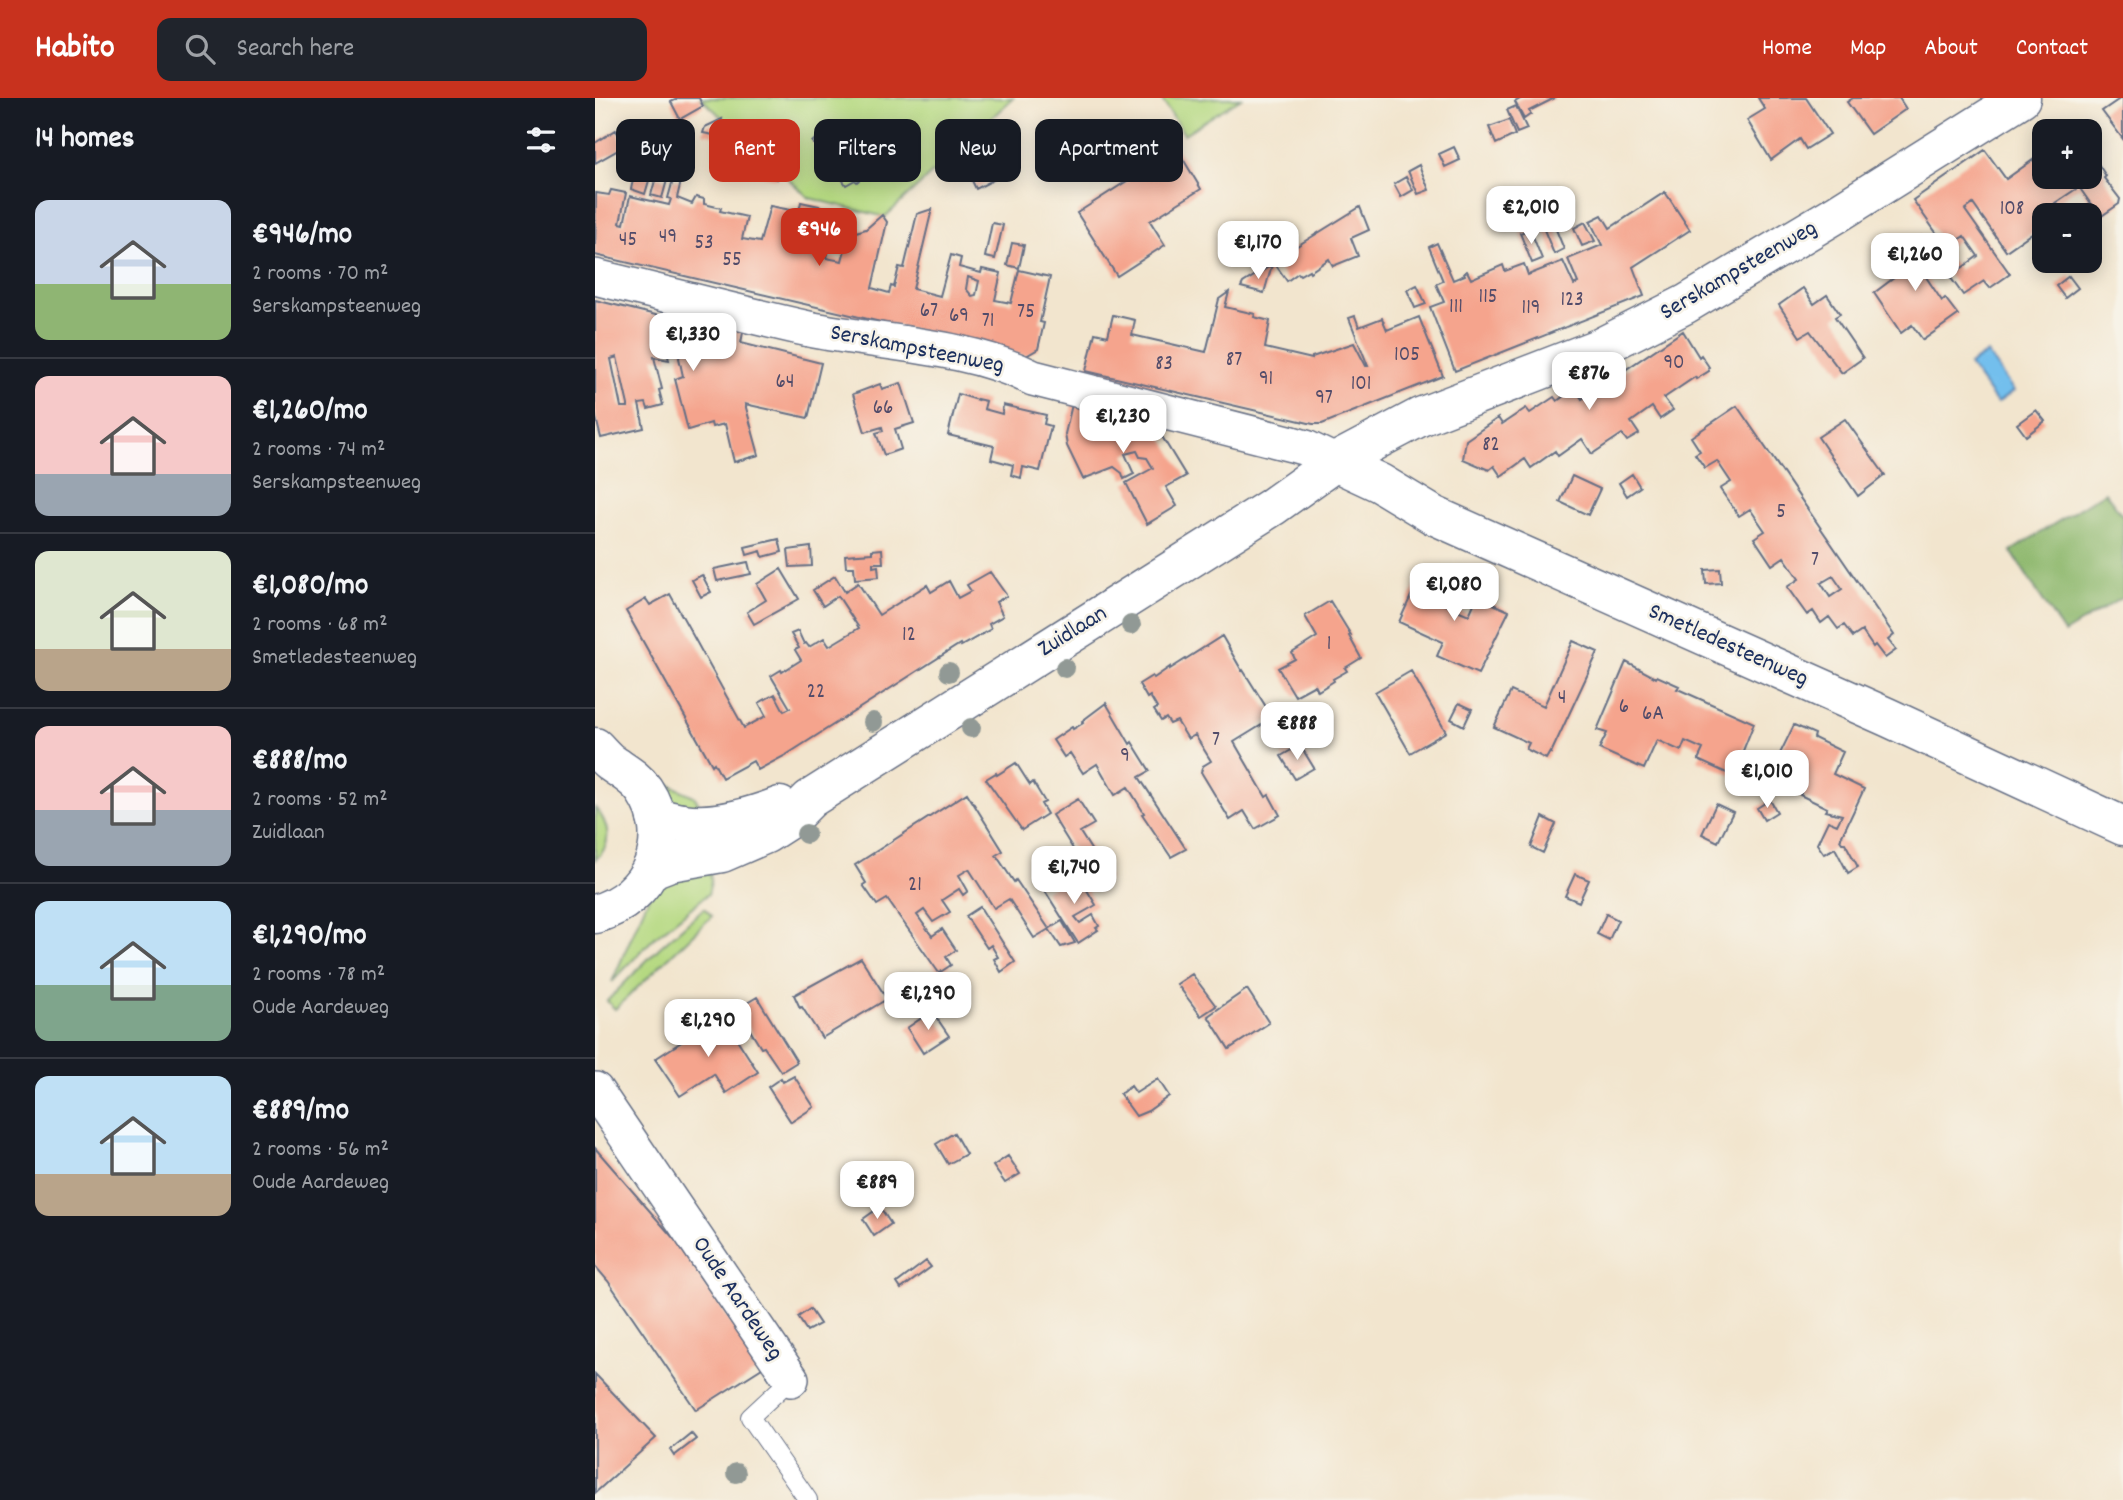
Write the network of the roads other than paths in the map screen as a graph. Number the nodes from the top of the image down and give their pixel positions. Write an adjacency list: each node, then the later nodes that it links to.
1 (2021, 98): 3 (street, Serskampsteenweg)
2 (595, 277): 3 (street, Serskampsteenweg)
3 (1335, 462): 5 (street, Zuidlaan); 7 (street, Smetledesteenweg)
4 (600, 756): 6 (street)
5 (810, 799): 6 (street, Zuidlaan); 8 (street, Zuidlaan)
6 (656, 818): 8 (street)
7 (2123, 825)
8 (652, 869): 9 (street)
9 (596, 916)
10 (595, 1090): 11 (street, Oude Aardeweg)
11 (791, 1379): 12 (lane, Oude Aardeweg)
12 (808, 1500)

